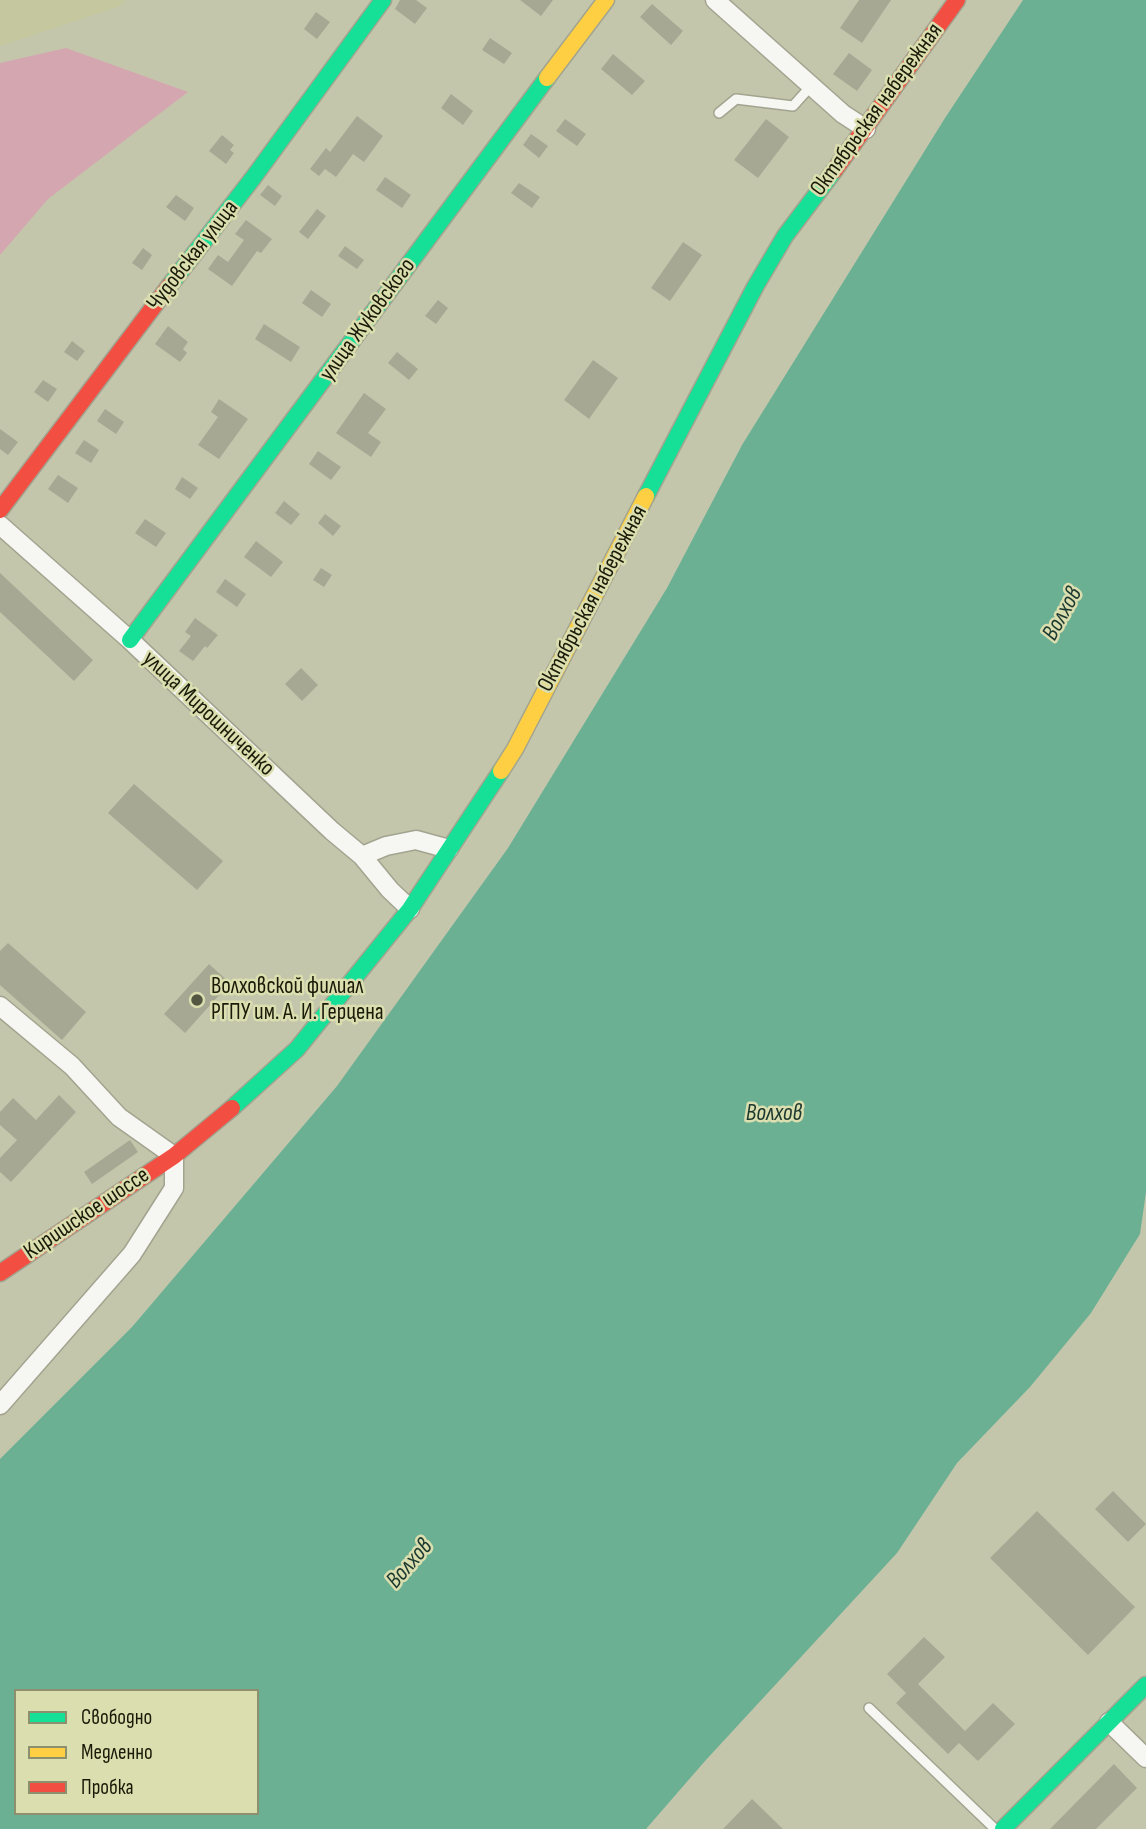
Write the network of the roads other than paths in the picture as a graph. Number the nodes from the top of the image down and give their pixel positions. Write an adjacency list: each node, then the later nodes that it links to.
1 (383, 0): 8 (street, Чудовская улица)
2 (606, 0): 10 (street, улица Жуковского)
3 (715, 0): 5 (street)
4 (957, 0): 7 (street, Октябрьская набережная)
5 (811, 86): 6 (lane); 7 (street)
6 (719, 113)
7 (866, 129): 11 (street, Октябрьская набережная)
8 (0, 510)
9 (0, 525): 10 (street, улица Мирошниченко)
10 (130, 640): 12 (street, улица Мирошниченко)
11 (449, 849): 12 (street); 13 (street, Октябрьская набережная)
12 (362, 856): 13 (street, улица Мирошниченко)
13 (410, 909): 15 (street, Октябрьская набережная)
14 (0, 1006): 15 (street)
15 (174, 1156): 16 (street, Киришское шоссе); 17 (street)
16 (0, 1273)
17 (0, 1405)
18 (1146, 1685): 20 (street)
19 (869, 1708): 22 (lane)
20 (1109, 1722): 21 (street); 23 (street)
21 (1146, 1758)
22 (995, 1829)
23 (1003, 1829)

